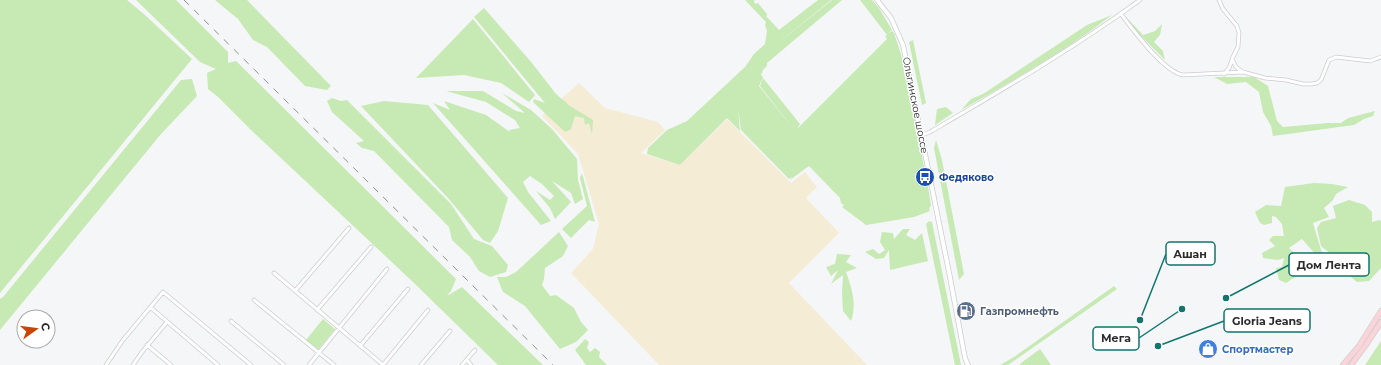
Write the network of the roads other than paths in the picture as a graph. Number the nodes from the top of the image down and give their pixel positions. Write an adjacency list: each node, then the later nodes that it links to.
1 (877, 0): 9 (main road, Ольгинское шоссе)
2 (1140, 0): 4 (street)
3 (1219, 0): 6 (street)
4 (1121, 14): 8 (street); 9 (street)
5 (1381, 57): 7 (street)
6 (1232, 59): 7 (street); 8 (street)
7 (1243, 72): 8 (street)
8 (1224, 74)
9 (922, 135): 30 (main road, Ольгинское шоссе)
10 (349, 228): 15 (street)
11 (371, 247): 18 (street)
12 (387, 269): 24 (street)
13 (274, 273): 15 (street)
14 (408, 290): 27 (street)
15 (295, 291): 18 (street)
16 (254, 300): 29 (street)
17 (150, 307): 22 (street); 32 (street); 36 (street)
18 (318, 310): 24 (street)
19 (428, 310): 40 (street)
20 (1381, 311): 46 (main road)
21 (231, 321): 37 (street)
22 (167, 322): 26 (street); 35 (street)
23 (1381, 322): 47 (main road)
24 (340, 328): 27 (street); 29 (street)
25 (450, 331): 41 (street)
26 (147, 345): 33 (street); 34 (street)
27 (360, 346): 40 (street)
28 (475, 350): 31 (street)
29 (319, 353): 38 (street); 39 (street)
30 (965, 358): 44 (main road); 45 (main road)
31 (466, 360): 42 (street); 43 (street)
32 (106, 365)
33 (134, 365)
34 (171, 365)
35 (218, 365)
36 (251, 365)
37 (284, 365)
38 (309, 365)
39 (334, 365)
40 (383, 365)
41 (421, 365)
42 (462, 365)
43 (471, 365)
44 (964, 365)
45 (968, 365)
46 (1343, 365)
47 (1350, 365)

